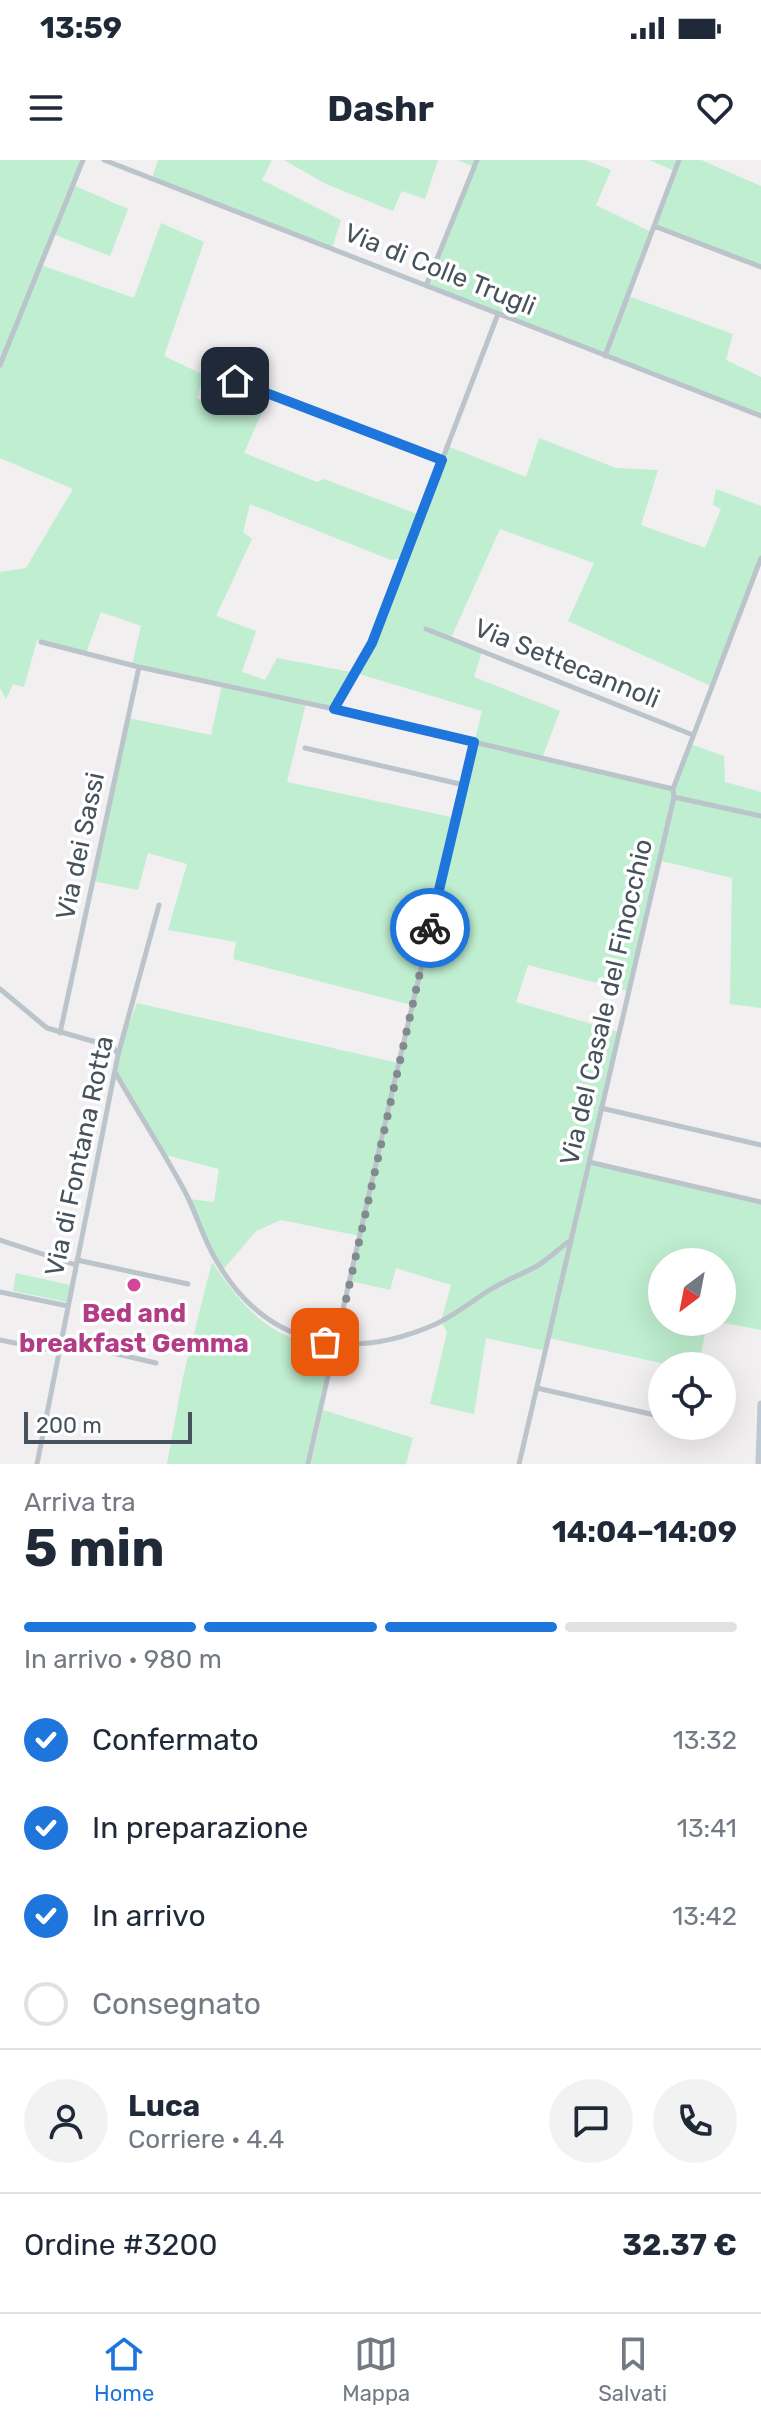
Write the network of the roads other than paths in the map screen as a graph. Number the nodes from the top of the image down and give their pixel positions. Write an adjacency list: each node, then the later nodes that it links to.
1 (83, 160): 10 (street)
2 (104, 160): 7 (street, Via di Colle Trugli)
3 (477, 160): 7 (street)
4 (679, 160): 5 (street)
5 (654, 226): 6 (street); 9 (street)
6 (761, 267)
7 (426, 286): 8 (street, Via di Colle Trugli)
8 (498, 314): 9 (street, Via di Colle Trugli); 13 (street)
9 (605, 356): 12 (street, Via di Colle Trugli)
10 (0, 365)
11 (235, 381): 13 (street)
12 (761, 416)
13 (442, 460): 18 (street)
14 (761, 558): 19 (street, Via del Casale del Finocchio)
15 (426, 629): 19 (street, Via Settecannoli)
16 (41, 642): 17 (street)
17 (139, 667): 18 (street); 28 (street, Via dei Sassi)
18 (334, 709): 20 (street)
19 (693, 735): 23 (street, Via del Casale del Finocchio)
20 (474, 742): 22 (street); 23 (street)
21 (305, 748): 22 (street)
22 (464, 785): 43 (street)
23 (673, 789): 24 (street, Via del Casale del Finocchio)
24 (674, 797): 25 (street); 31 (street, Via del Casale del Finocchio)
25 (761, 816)
26 (159, 905): 29 (street, Via di Fontana Rotta)
27 (0, 989): 28 (street)
28 (60, 1033): 29 (street)
29 (118, 1055): 30 (street, Via di Fontana Rotta)
30 (115, 1072): 37 (street, Via di Fontana Rotta); 43 (street)
31 (601, 1108): 32 (street); 33 (street, Via del Casale del Finocchio)
32 (761, 1145)
33 (589, 1162): 34 (street); 36 (street, Via del Casale del Finocchio)
34 (761, 1202)
35 (0, 1240): 37 (street)
36 (571, 1240): 43 (street); 46 (street, Via del Casale del Finocchio)
37 (77, 1262): 38 (street); 40 (street, Via di Fontana Rotta)
38 (188, 1284)
39 (0, 1292): 40 (street)
40 (68, 1306): 42 (street, Via di Fontana Rotta)
41 (0, 1340): 44 (street)
42 (61, 1341): 44 (street, Via di Fontana Rotta); 45 (street)
43 (336, 1344): 51 (street)
44 (59, 1352): 50 (street, Via di Fontana Rotta)
45 (156, 1363)
46 (537, 1388): 48 (street); 52 (street, Via del Casale del Finocchio)
47 (761, 1404): 49 (main road)
48 (648, 1413)
49 (761, 1432): 53 (main road)
50 (37, 1464)
51 (308, 1464)
52 (519, 1464)
53 (759, 1464)

